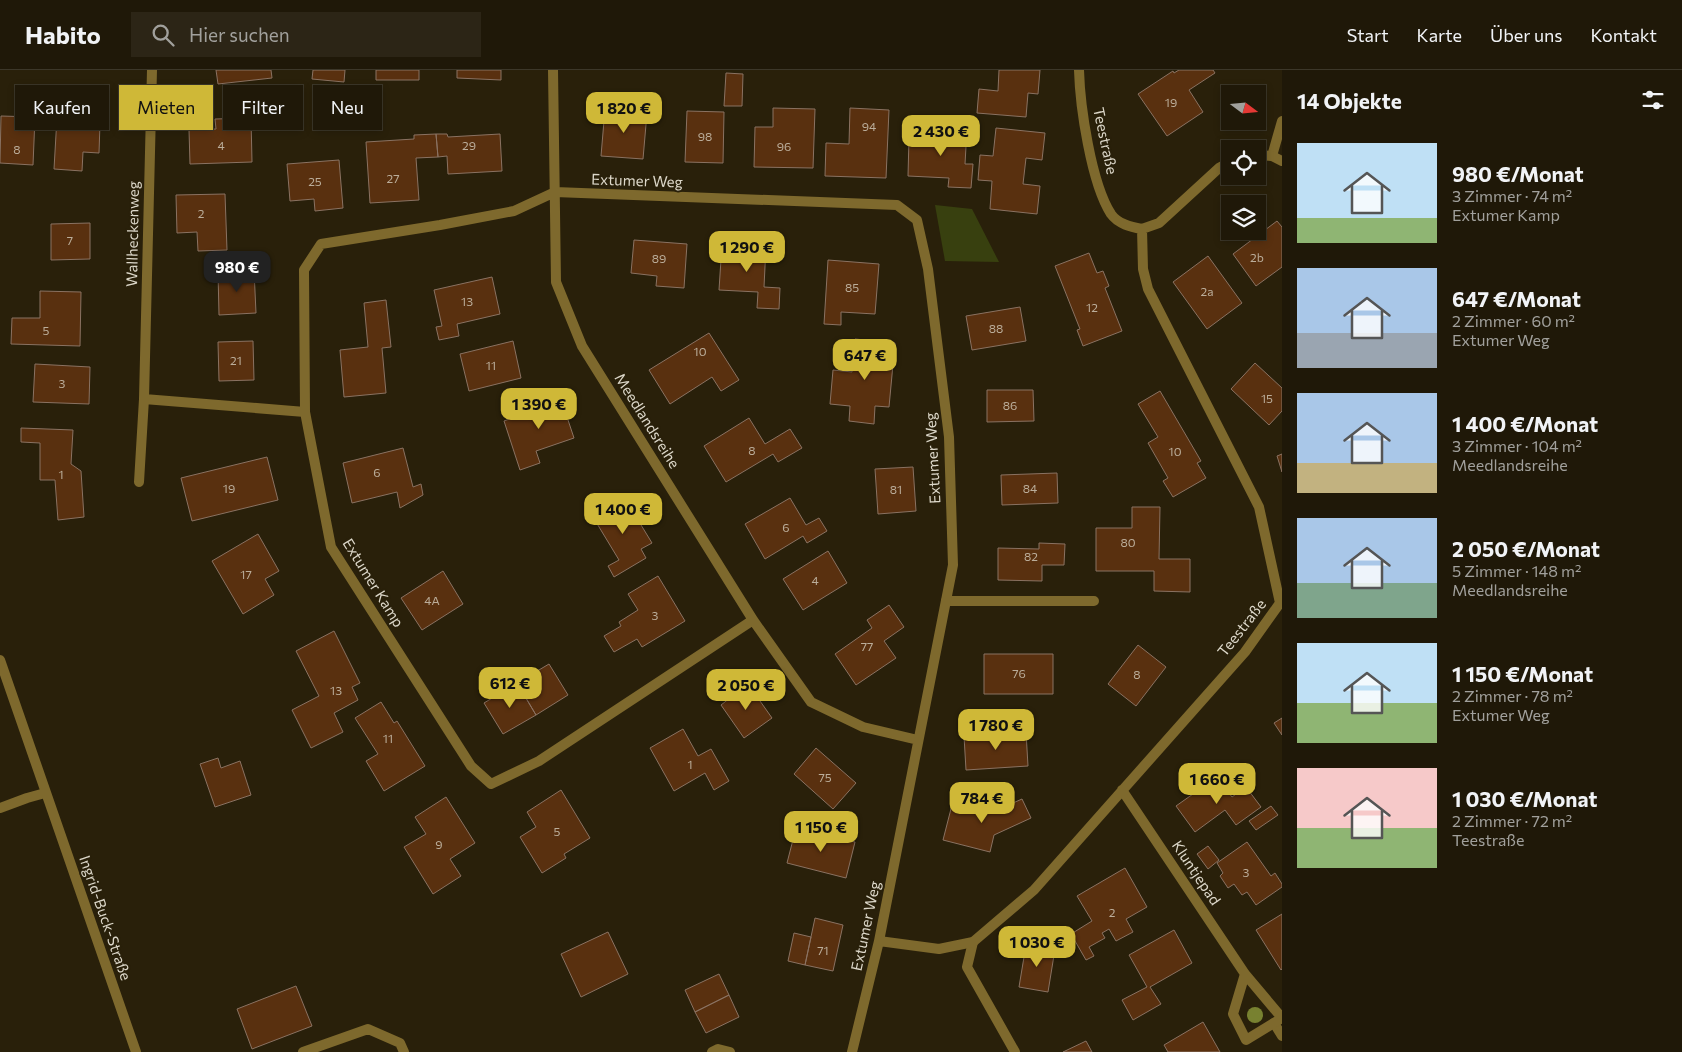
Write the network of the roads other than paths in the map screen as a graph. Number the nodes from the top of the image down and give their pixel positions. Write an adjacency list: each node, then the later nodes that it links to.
1 (152, 70): 11 (street, Wallheckenweg)
2 (553, 70): 9 (street, Meedlandsreihe)
3 (1079, 70): 10 (street, Teestraße)
4 (1282, 121): 6 (street)
5 (1266, 156): 6 (street)
6 (1272, 156): 7 (street)
7 (1282, 162)
8 (1221, 167): 10 (street)
9 (555, 192): 12 (street, Extumer Kamp); 14 (street, Extumer Weg); 16 (street, Meedlandsreihe)
10 (1142, 229): 19 (street, Teestraße)
11 (144, 399): 12 (street); 13 (street, Wallheckenweg)
12 (305, 412): 16 (street, Extumer Kamp)
13 (139, 482)
14 (946, 600): 15 (street); 18 (street, Extumer Weg)
15 (1094, 601)
16 (753, 620): 18 (street, Meedlandsreihe)
17 (0, 660): 20 (street, Ingrid-Buck-Straße)
18 (918, 740): 22 (street, Extumer Weg)
19 (1122, 790): 23 (street, Teestraße); 24 (street, Kluntjepad)
20 (45, 794): 21 (street); 27 (street, Ingrid-Buck-Straße)
21 (0, 808)
22 (879, 941): 23 (street); 32 (street, Extumer Weg)
23 (973, 942): 33 (street)
24 (1245, 974): 25 (street, Kluntjepad); 25 (street)
25 (1274, 1023): 26 (street)
26 (1282, 1036)
27 (136, 1052)
28 (302, 1052): 29 (street)
29 (404, 1052)
30 (712, 1052): 31 (street)
31 (730, 1052)
32 (852, 1052)
33 (1015, 1052)

